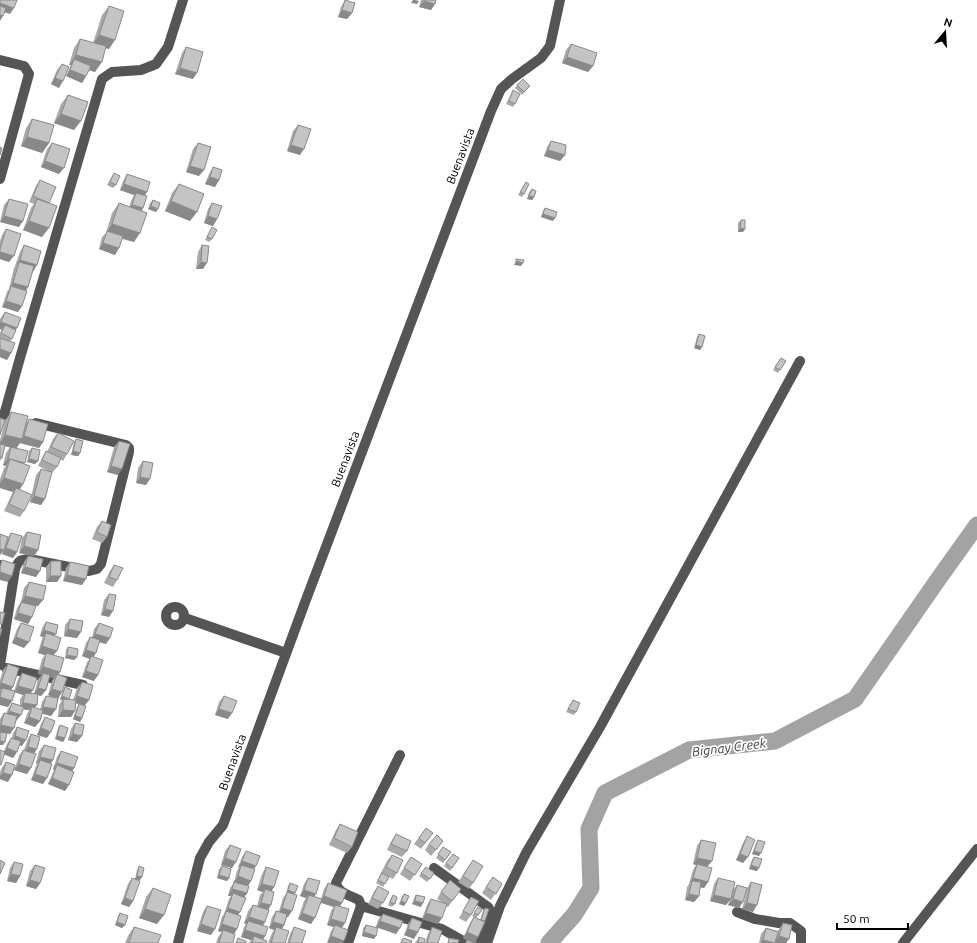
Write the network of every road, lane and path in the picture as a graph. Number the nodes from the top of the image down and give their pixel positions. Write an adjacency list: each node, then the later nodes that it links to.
1 (183, 0): 6 (street)
2 (560, 0): 11 (street, Buenavista)
3 (0, 60): 4 (street)
4 (0, 179)
5 (800, 361): 23 (street)
6 (6, 416)
7 (27, 421): 9 (street)
8 (0, 565): 9 (street)
9 (16, 569): 12 (street)
10 (185, 618): 11 (street)
11 (286, 653): 19 (street, Buenavista)
12 (0, 666): 13 (street)
13 (83, 685)
14 (400, 755): 17 (street)
15 (977, 850): 25 (street)
16 (434, 868): 22 (street)
17 (362, 906): 20 (street); 21 (street)
18 (737, 912): 24 (street)
19 (178, 943)
20 (348, 943)
21 (467, 943)
22 (479, 943)
23 (487, 943)
24 (801, 943)
25 (903, 943)

